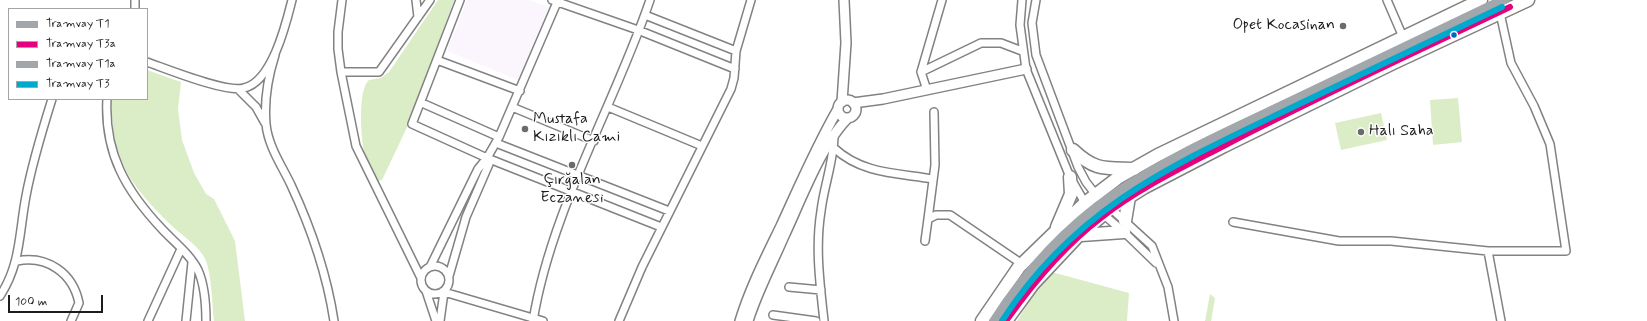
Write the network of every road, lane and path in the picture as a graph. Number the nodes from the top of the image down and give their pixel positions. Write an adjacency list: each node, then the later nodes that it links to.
1 (292, 0): 24 (street)
2 (342, 0): 30 (street)
3 (416, 0): 19 (street)
4 (430, 0): 19 (street)
5 (460, 0): 25 (street)
6 (650, 0): 18 (street)
7 (751, 0): 23 (street)
8 (844, 0): 40 (street)
9 (942, 0): 31 (street)
10 (1022, 0): 22 (street)
11 (1036, 0): 28 (street)
12 (1387, 0): 21 (street)
13 (1481, 0): 21 (highway)
14 (1528, 0): 17 (highway)
15 (556, 1): 16 (street); 34 (street)
16 (568, 3): 20 (street)
17 (1500, 13): 59 (highway); 71 (street)
18 (645, 15): 20 (street); 23 (street)
19 (418, 17): 30 (street)
20 (638, 30): 27 (street); 42 (street)
21 (1403, 37): 53 (highway)
22 (1022, 50): 29 (street); 31 (street)
23 (736, 52): 27 (street)
24 (275, 55): 32 (street); 45 (street)
25 (437, 60): 34 (street); 38 (street)
26 (148, 62): 32 (street)
27 (735, 68): 49 (street)
28 (1040, 68): 29 (street); 51 (street)
29 (1026, 69): 33 (street); 55 (street)
30 (341, 72): 78 (street)
31 (921, 72): 33 (street)
32 (238, 89): 45 (street)
33 (927, 90): 35 (street)
34 (520, 91): 41 (street)
35 (883, 99): 39 (street); 44 (street)
36 (52, 100): 72 (street)
37 (107, 100): 70 (street)
38 (422, 103): 47 (street); 52 (street)
39 (853, 103): 40 (street); 44 (street)
40 (840, 105): 44 (street); 95 (street)
41 (512, 107): 47 (street); 48 (street)
42 (608, 107): 48 (street); 49 (street)
43 (934, 112): 56 (street)
44 (851, 115): 46 (street)
45 (266, 125): 90 (street)
46 (834, 133): 50 (street); 96 (street)
47 (498, 140): 52 (street); 54 (street)
48 (594, 140): 54 (street)
49 (702, 146): 61 (street)
50 (834, 148): 56 (street); 80 (street)
51 (1073, 150): 53 (highway); 58 (street)
52 (487, 158): 57 (street); 76 (street); 77 (street)
53 (1134, 169): 58 (highway)
54 (579, 175): 57 (street); 61 (street)
55 (1070, 177): 60 (street); 67 (highway)
56 (933, 179): 63 (street)
57 (572, 191): 66 (street); 85 (street)
58 (1096, 195): 60 (highway); 62 (street)
59 (1129, 197): 62 (highway); 65 (highway)
60 (1085, 204): 62 (street); 67 (highway)
61 (669, 211): 66 (street)
62 (1107, 212): 65 (street); 65 (street); 68 (highway)
63 (928, 219): 69 (street); 74 (street)
64 (1233, 222): 71 (street)
65 (1125, 226): 68 (highway); 75 (street); 75 (street)
66 (661, 227): 94 (street)
67 (1055, 232): 74 (highway)
68 (1079, 235): 100 (highway)
69 (925, 240)
70 (181, 249): 73 (street); 87 (street)
71 (1488, 251): 102 (street)
72 (17, 261): 83 (street); 86 (street)
73 (192, 262): 88 (street); 89 (street)
74 (1022, 264): 99 (highway)
75 (1157, 264): 101 (street)
76 (430, 267): 77 (street); 78 (street)
77 (449, 276): 82 (street)
78 (421, 278): 81 (street)
79 (789, 287): 80 (street)
80 (821, 290): 98 (street)
81 (426, 291): 82 (street); 91 (street)
82 (444, 292): 85 (street); 92 (street)
83 (0, 296)
84 (773, 315): 97 (street)
85 (533, 320): 93 (street)
86 (71, 321)
87 (148, 321)
88 (186, 321)
89 (206, 321)
90 (334, 321)
91 (436, 321)
92 (440, 321)
93 (543, 321)
94 (619, 321)
95 (740, 321)
96 (748, 321)
97 (816, 321)
98 (824, 321)
99 (982, 321)
100 (1006, 321)
101 (1174, 321)
102 (1501, 321)

